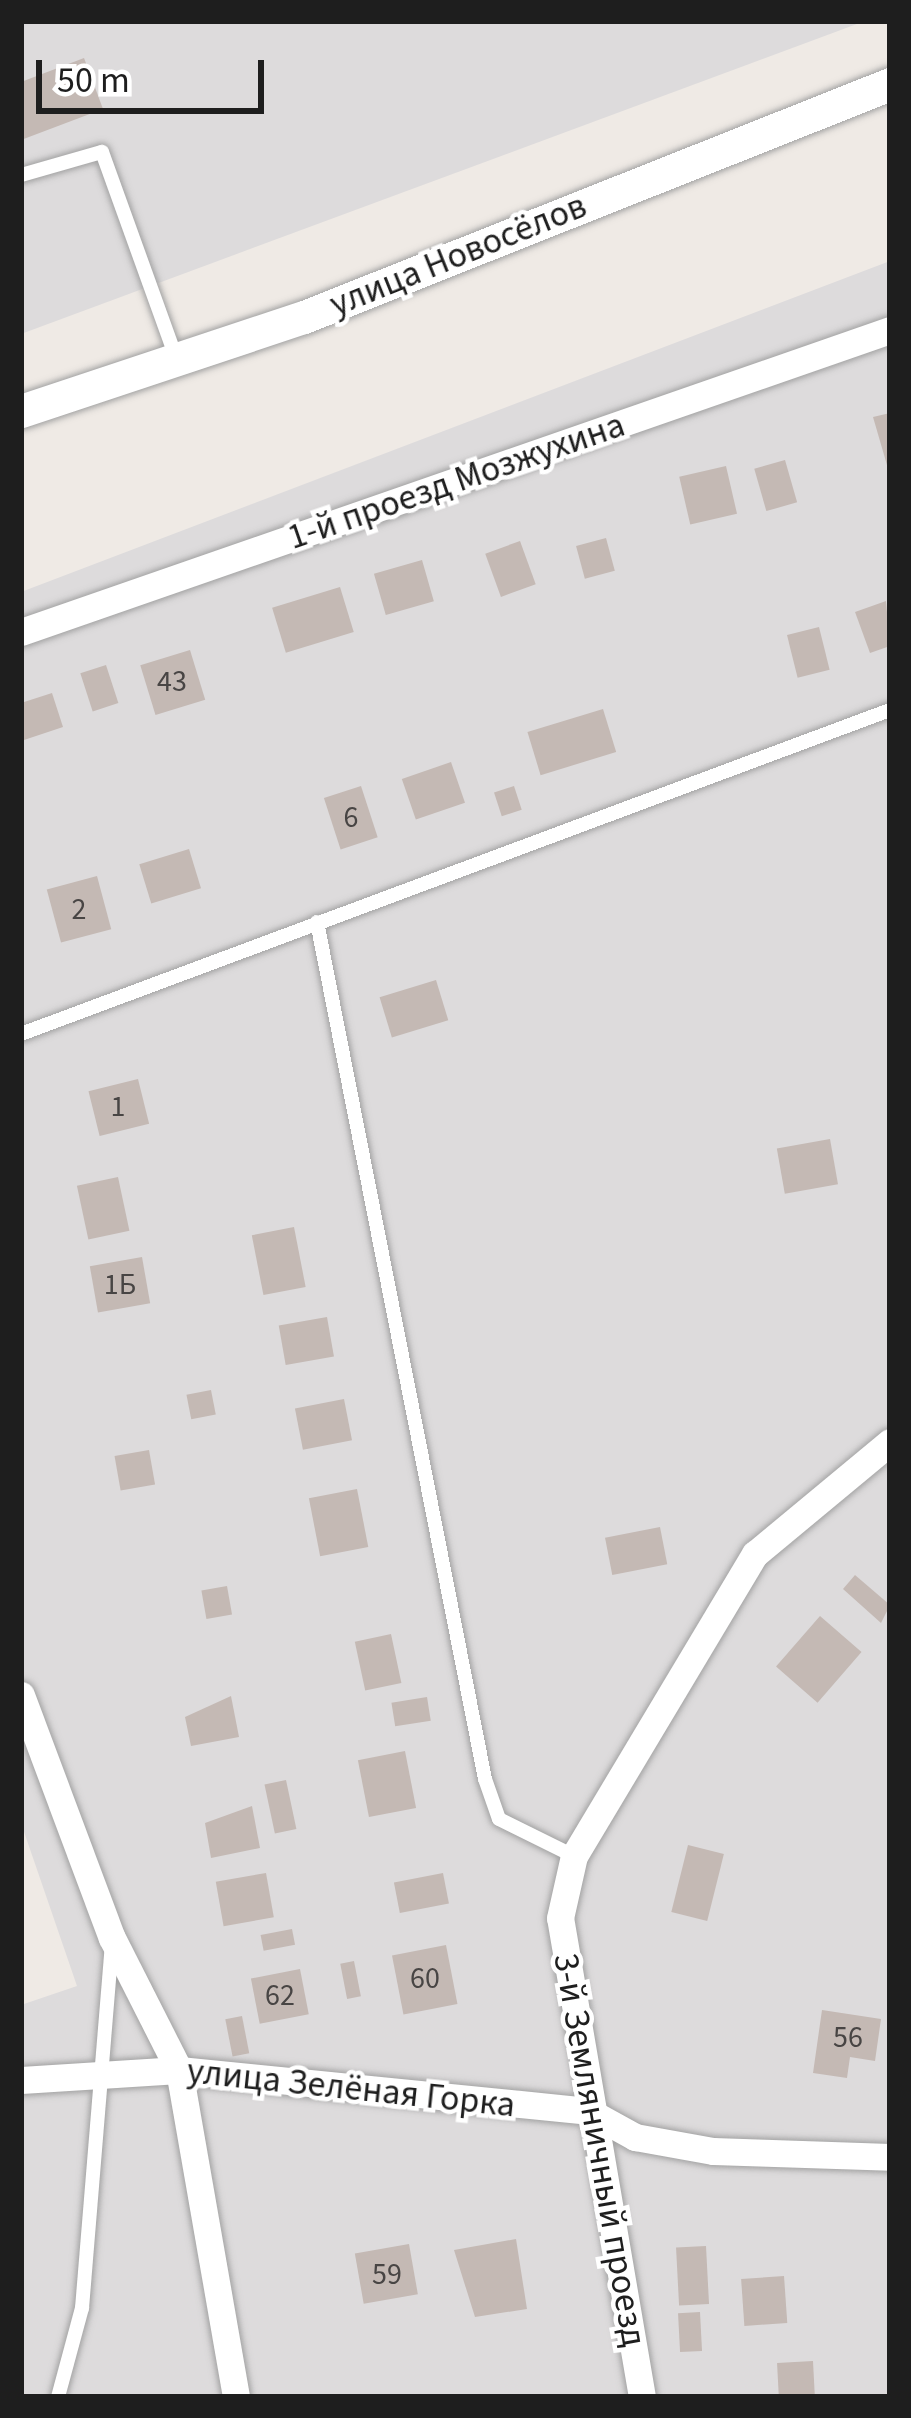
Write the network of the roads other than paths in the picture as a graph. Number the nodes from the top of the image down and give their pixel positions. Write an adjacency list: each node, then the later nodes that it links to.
1 (890, 84): 4 (street, улица Новосёлов)
2 (21, 175): 4 (lane)
3 (890, 330): 6 (street, 1-й проезд Мозжухина)
4 (178, 362): 5 (street, улица Новосёлов)
5 (21, 411)
6 (21, 632)
7 (890, 710): 8 (lane)
8 (317, 922): 9 (lane); 12 (lane)
9 (21, 1034)
10 (890, 1442): 12 (street, 3-й Земляничный проезд)
11 (21, 1695): 13 (street)
12 (574, 1856): 17 (street, 3-й Земляничный проезд)
13 (112, 1938): 14 (lane); 15 (street)
14 (108, 2070): 15 (street, улица Зелёная Горка); 16 (street, улица Зелёная Горка); 19 (lane)
15 (179, 2070): 17 (street, улица Зелёная Горка); 20 (street)
16 (21, 2080)
17 (588, 2111): 18 (street, улица Зелёная Горка); 21 (street, 3-й Земляничный проезд)
18 (890, 2157)
19 (58, 2397)
20 (236, 2397)
21 (642, 2397)

